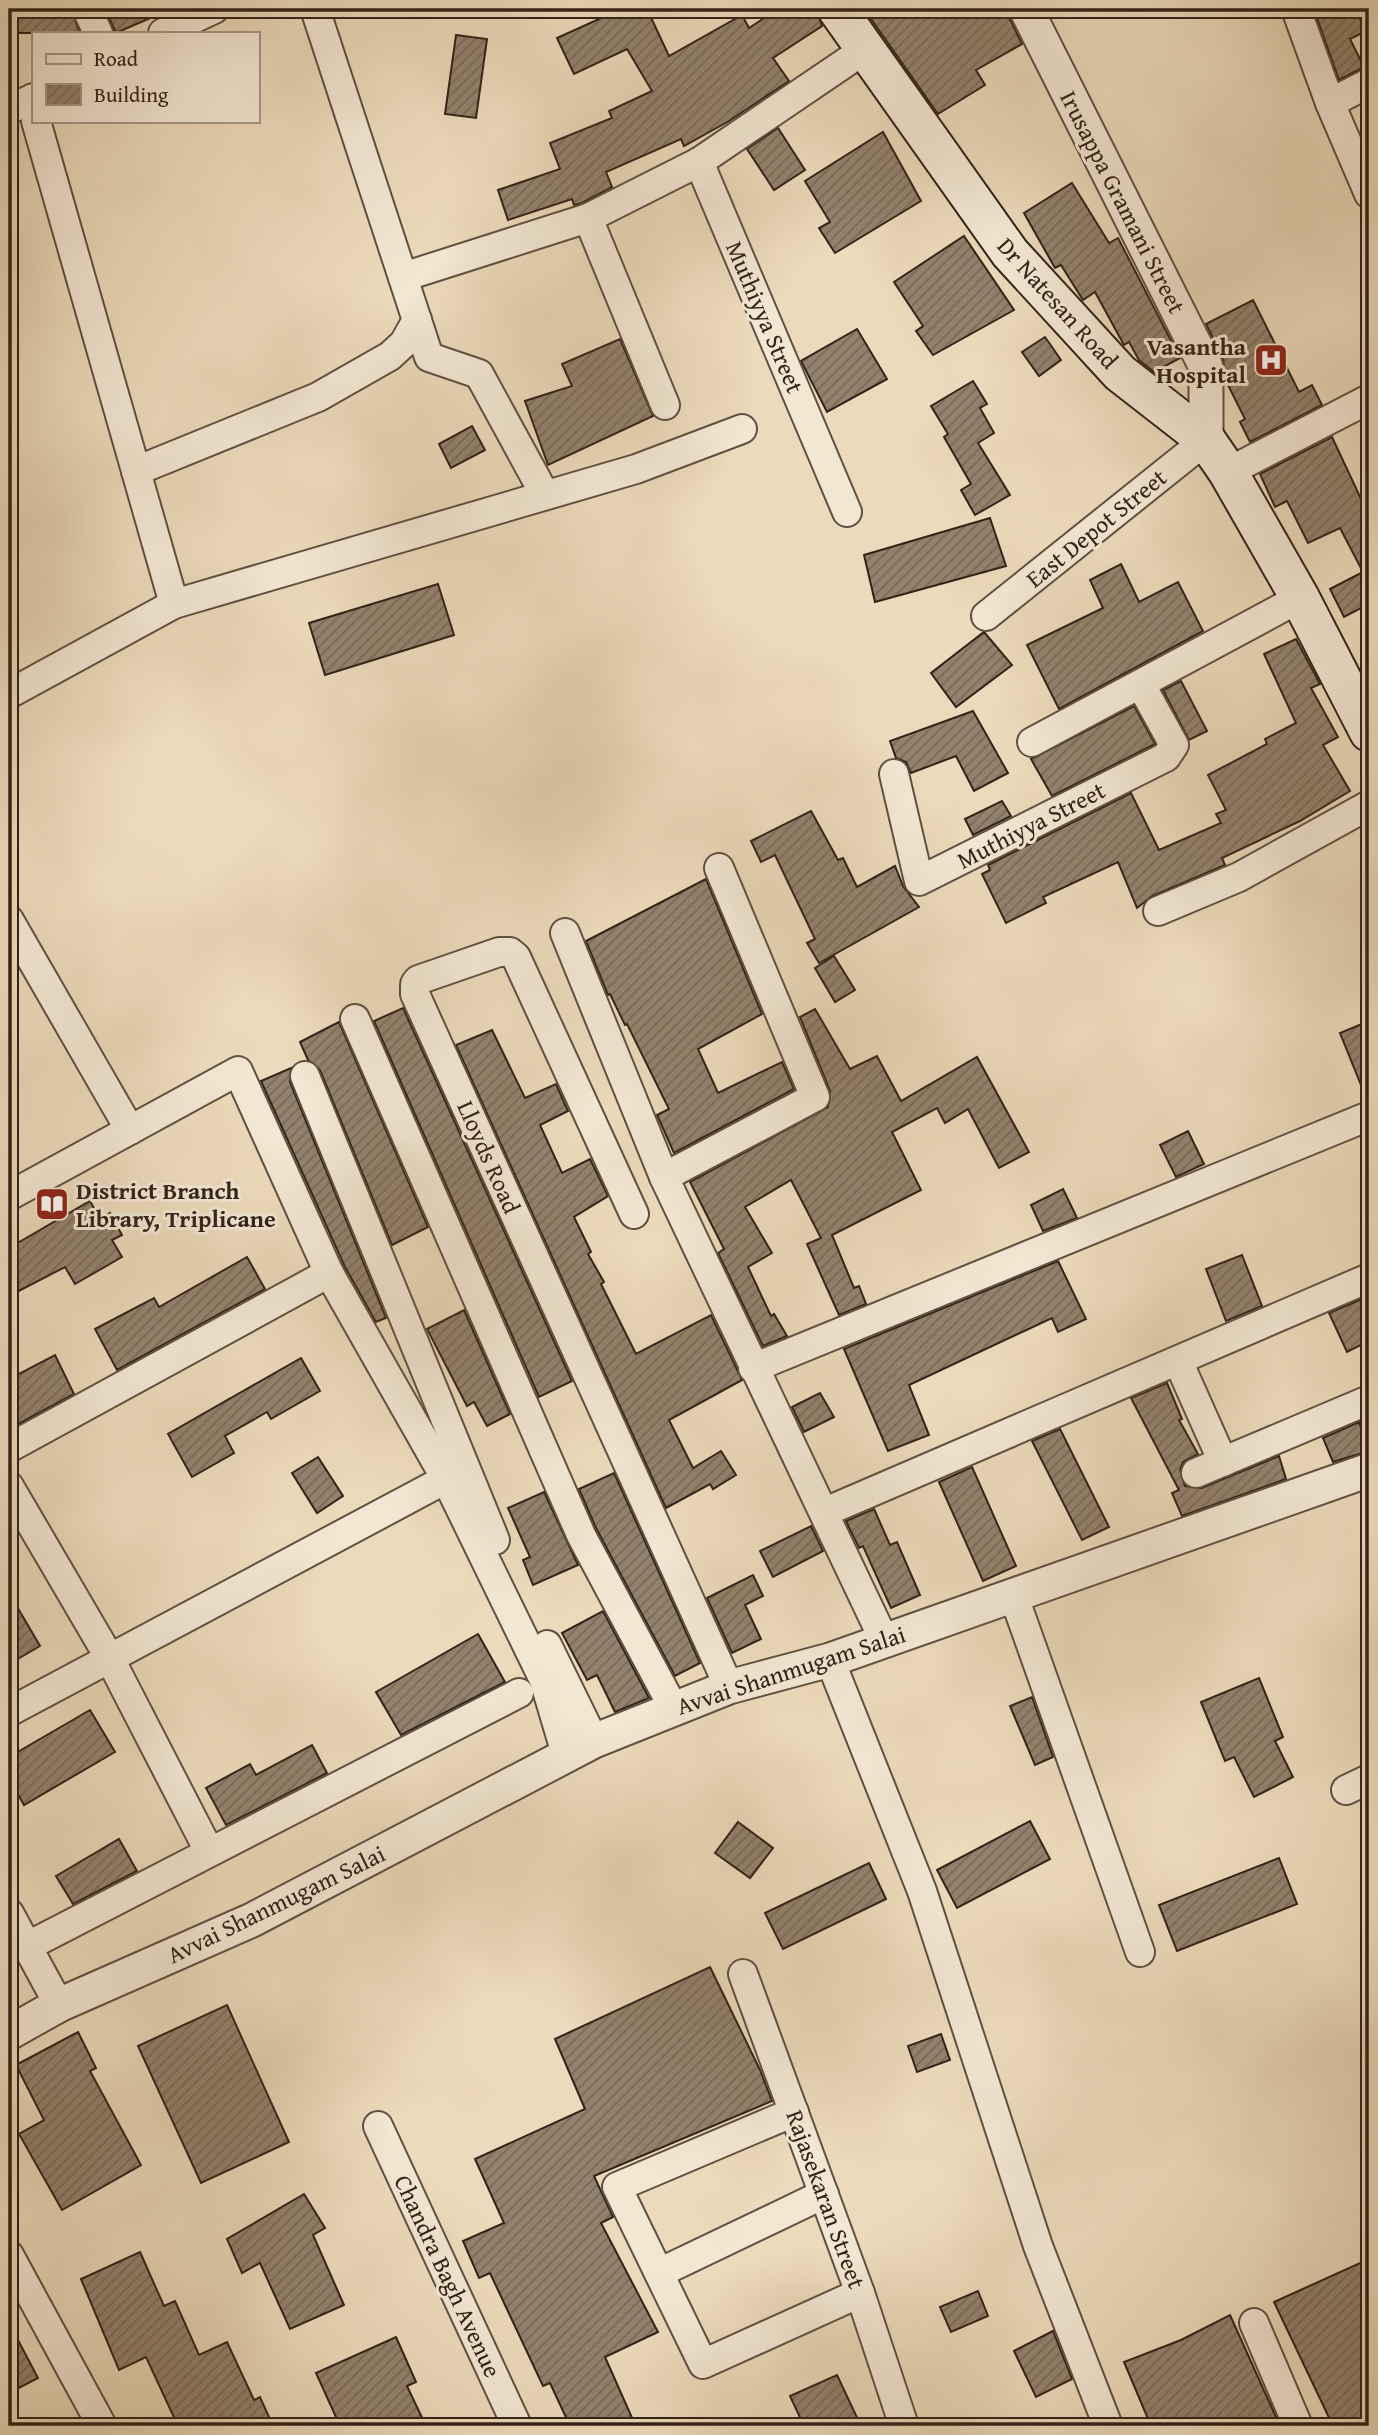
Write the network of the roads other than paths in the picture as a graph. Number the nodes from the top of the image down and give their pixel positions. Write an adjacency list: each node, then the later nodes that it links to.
1 (87, 9): 7 (street)
2 (214, 9): 8 (street)
3 (315, 9): 16 (street)
4 (837, 9): 9 (main road, Dr Natesan Road)
5 (1026, 9): 21 (street, Irusappa Gramani Street)
6 (1305, 12): 11 (street)
7 (98, 32)
8 (165, 32)
9 (867, 48): 13 (street); 21 (main road, Dr Natesan Road)
10 (1369, 83): 11 (street)
11 (1330, 103): 14 (street)
12 (32, 122): 22 (street)
13 (699, 162): 15 (street); 25 (street, Muthiyya Street)
14 (1369, 193)
15 (587, 218): 16 (street); 19 (street)
16 (403, 277): 17 (street)
17 (417, 320): 22 (street); 24 (street)
18 (1369, 399): 23 (street)
19 (665, 405)
20 (742, 429): 24 (street)
21 (1206, 440): 23 (main road, Dr Natesan Road); 28 (street, East Depot Street)
22 (136, 471): 27 (street)
23 (1228, 472): 26 (main road, Dr Natesan Road)
24 (545, 495): 27 (street)
25 (847, 512)
26 (1300, 598): 29 (street); 30 (main road, Dr Natesan Road)
27 (174, 604): 31 (street)
28 (986, 616)
29 (1141, 685): 33 (street); 34 (street, Muthiyya Street)
30 (1360, 693): 32 (main road, Dr Natesan Road)
31 (9, 694)
32 (1369, 732)
33 (1032, 742)
34 (894, 774)
35 (1369, 806): 37 (street)
36 (719, 868): 44 (street)
37 (1158, 911)
38 (9, 920): 43 (street)
39 (565, 933): 44 (street)
40 (355, 1019): 65 (street)
41 (305, 1076): 67 (street)
42 (1369, 1116): 50 (street)
43 (130, 1130): 45 (street); 47 (street)
44 (664, 1177): 50 (street)
45 (9, 1196)
46 (634, 1214): 63 (street, Lloyds Road)
47 (329, 1273): 52 (street); 56 (street)
48 (1369, 1278): 49 (street)
49 (1178, 1361): 53 (street); 58 (street)
50 (753, 1368): 58 (street)
51 (1369, 1400): 53 (street)
52 (9, 1448)
53 (1223, 1462): 55 (street)
54 (1369, 1471): 59 (street, Avvai Shanmugam Salai)
55 (1196, 1473)
56 (446, 1479): 61 (street); 67 (street)
57 (9, 1486): 61 (street)
58 (825, 1512): 60 (street)
59 (1013, 1594): 60 (street, Avvai Shanmugam Salai); 71 (street)
60 (884, 1640): 62 (street, Avvai Shanmugam Salai)
61 (108, 1659): 66 (street); 68 (street)
62 (830, 1660): 63 (street, Avvai Shanmugam Salai); 85 (street)
63 (729, 1687): 65 (street, Avvai Shanmugam Salai)
64 (519, 1693): 68 (street)
65 (674, 1709): 67 (street, Avvai Shanmugam Salai)
66 (9, 1712)
67 (581, 1749): 73 (street, Avvai Shanmugam Salai)
68 (209, 1851): 70 (street)
69 (9, 1913): 70 (street)
70 (26, 1947): 73 (street)
71 (1140, 1952)
72 (743, 1974): 75 (street, Rajasekaran Street)
73 (59, 2005): 74 (street, Avvai Shanmugam Salai)
74 (9, 2033)
75 (794, 2112): 77 (street, Rajasekaran Street); 79 (street)
76 (378, 2126): 83 (street, Chandra Bagh Avenue)
77 (824, 2194): 79 (street); 80 (street, Rajasekaran Street)
78 (9, 2255): 82 (street)
79 (659, 2273): 80 (street)
80 (860, 2293): 84 (street, Rajasekaran Street)
81 (1254, 2323): 86 (street)
82 (102, 2426)
83 (517, 2426)
84 (904, 2426)
85 (1108, 2426)
86 (1298, 2426)

